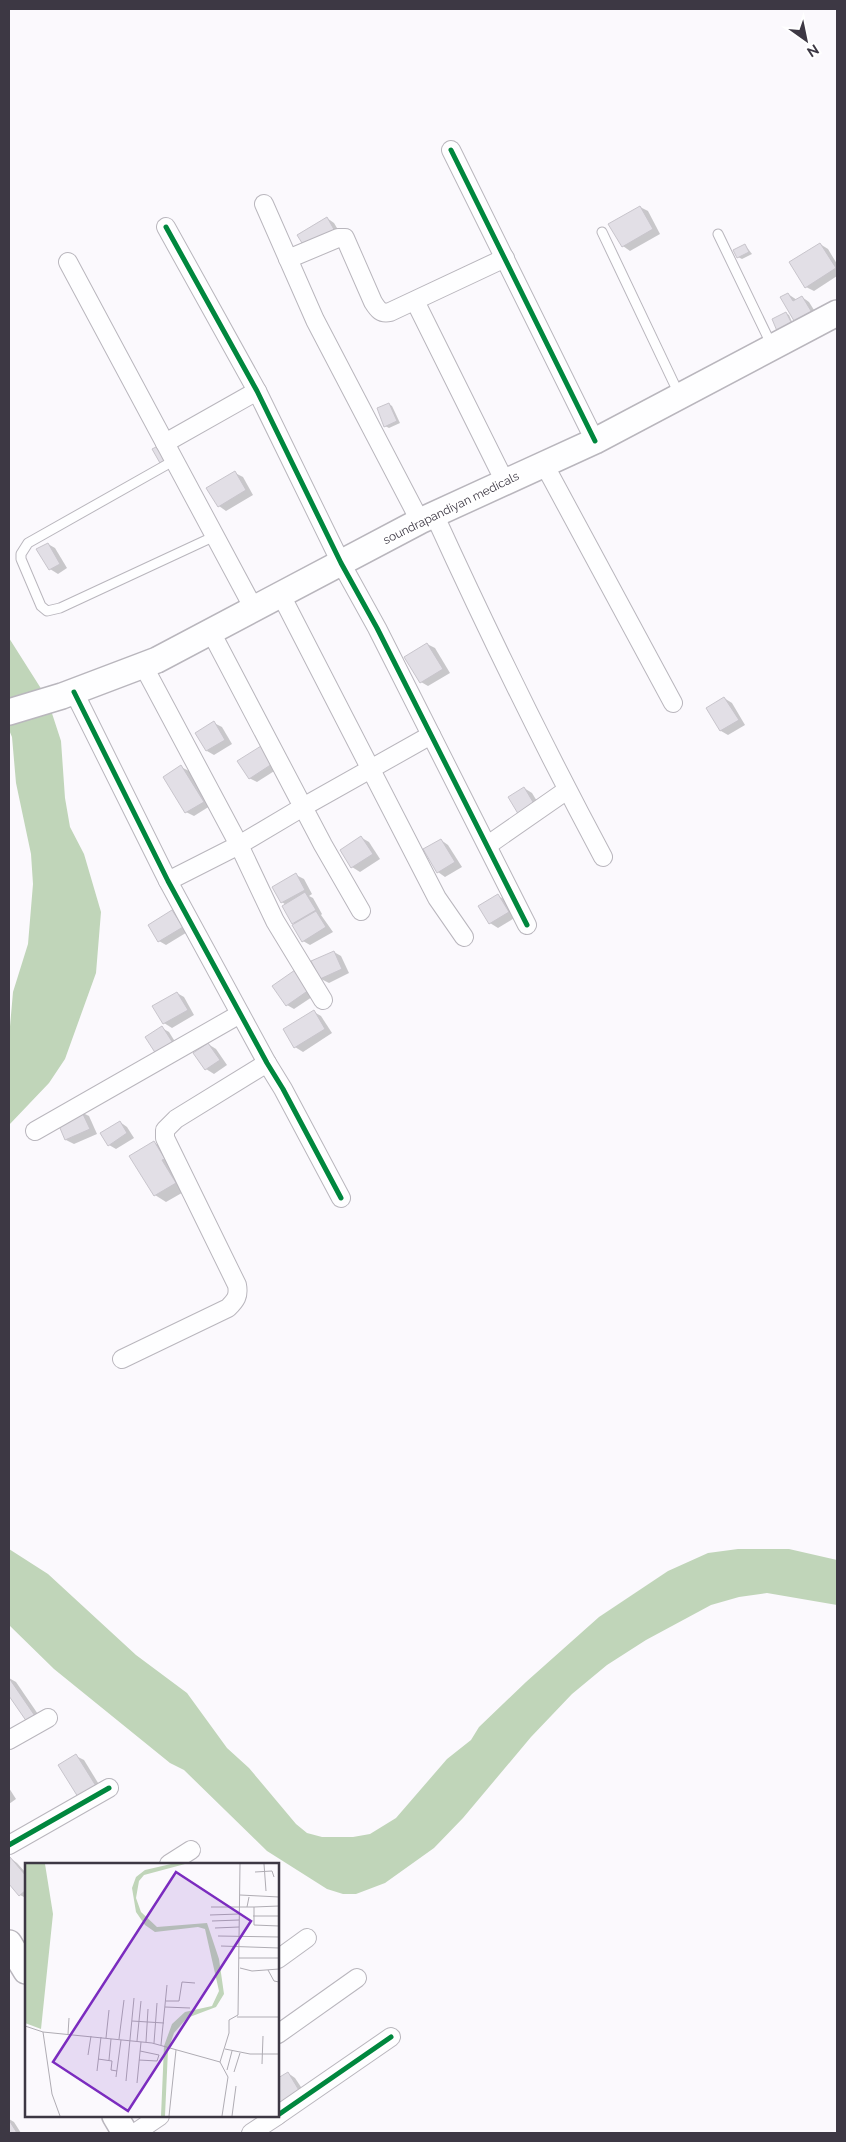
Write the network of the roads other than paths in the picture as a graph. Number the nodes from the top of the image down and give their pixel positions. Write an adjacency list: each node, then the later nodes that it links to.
1 (452, 150): 6 (street)
2 (264, 204): 7 (street)
3 (166, 227): 12 (street)
4 (602, 232): 13 (lane)
5 (718, 234): 11 (lane)
6 (505, 258): 9 (street); 14 (street)
7 (288, 259): 9 (street); 19 (street)
8 (68, 262): 15 (street)
9 (415, 300): 18 (street)
10 (837, 313): 11 (main road, soundrapandiyan medicals)
11 (772, 347): 13 (main road, soundrapandiyan medicals)
12 (256, 391): 15 (street); 21 (street)
13 (680, 396): 14 (main road, soundrapandiyan medicals)
14 (595, 440): 17 (main road, soundrapandiyan medicals)
15 (165, 442): 16 (street)
16 (174, 460): 20 (street); 20 (lane)
17 (544, 464): 18 (main road, soundrapandiyan medicals); 27 (street)
18 (505, 482): 19 (main road, soundrapandiyan medicals)
19 (427, 518): 21 (main road, soundrapandiyan medicals); 31 (street)
20 (216, 536): 23 (street)
21 (341, 563): 22 (main road, soundrapandiyan medicals); 29 (street)
22 (281, 595): 23 (main road, soundrapandiyan medicals); 30 (street)
23 (254, 609): 24 (main road, soundrapandiyan medicals)
24 (211, 632): 25 (main road, soundrapandiyan medicals); 32 (street)
25 (143, 665): 26 (main road, soundrapandiyan medicals); 33 (street)
26 (68, 694): 28 (main road, soundrapandiyan medicals); 36 (street)
27 (673, 703)
28 (9, 712)
29 (431, 735): 30 (street); 34 (street)
30 (370, 769): 32 (street); 39 (street)
31 (567, 790): 34 (street); 35 (street)
32 (303, 807): 33 (street); 37 (street)
33 (239, 845): 36 (street); 40 (street)
34 (488, 845): 38 (street)
35 (603, 857)
36 (168, 880): 41 (street)
37 (361, 911)
38 (528, 924)
39 (464, 937)
40 (323, 1000)
41 (240, 1014): 42 (street); 43 (street)
42 (267, 1063): 44 (street); 45 (street)
43 (35, 1131)
44 (341, 1198)
45 (122, 1359)
46 (48, 1718): 47 (street)
47 (9, 1740)
48 (109, 1788): 49 (street)
49 (9, 1845)
50 (191, 1850): 51 (street)
51 (171, 1863)
52 (307, 1938): 54 (street)
53 (9, 1943): 55 (main road)
54 (279, 1958)
55 (21, 1967)
56 (357, 1978): 57 (street)
57 (279, 2033)
58 (391, 2037): 59 (street)
59 (279, 2114)
60 (116, 2117): 63 (main road)
61 (159, 2117): 64 (street)
62 (274, 2117): 65 (street)
63 (125, 2133)
64 (135, 2133)
65 (251, 2133)

